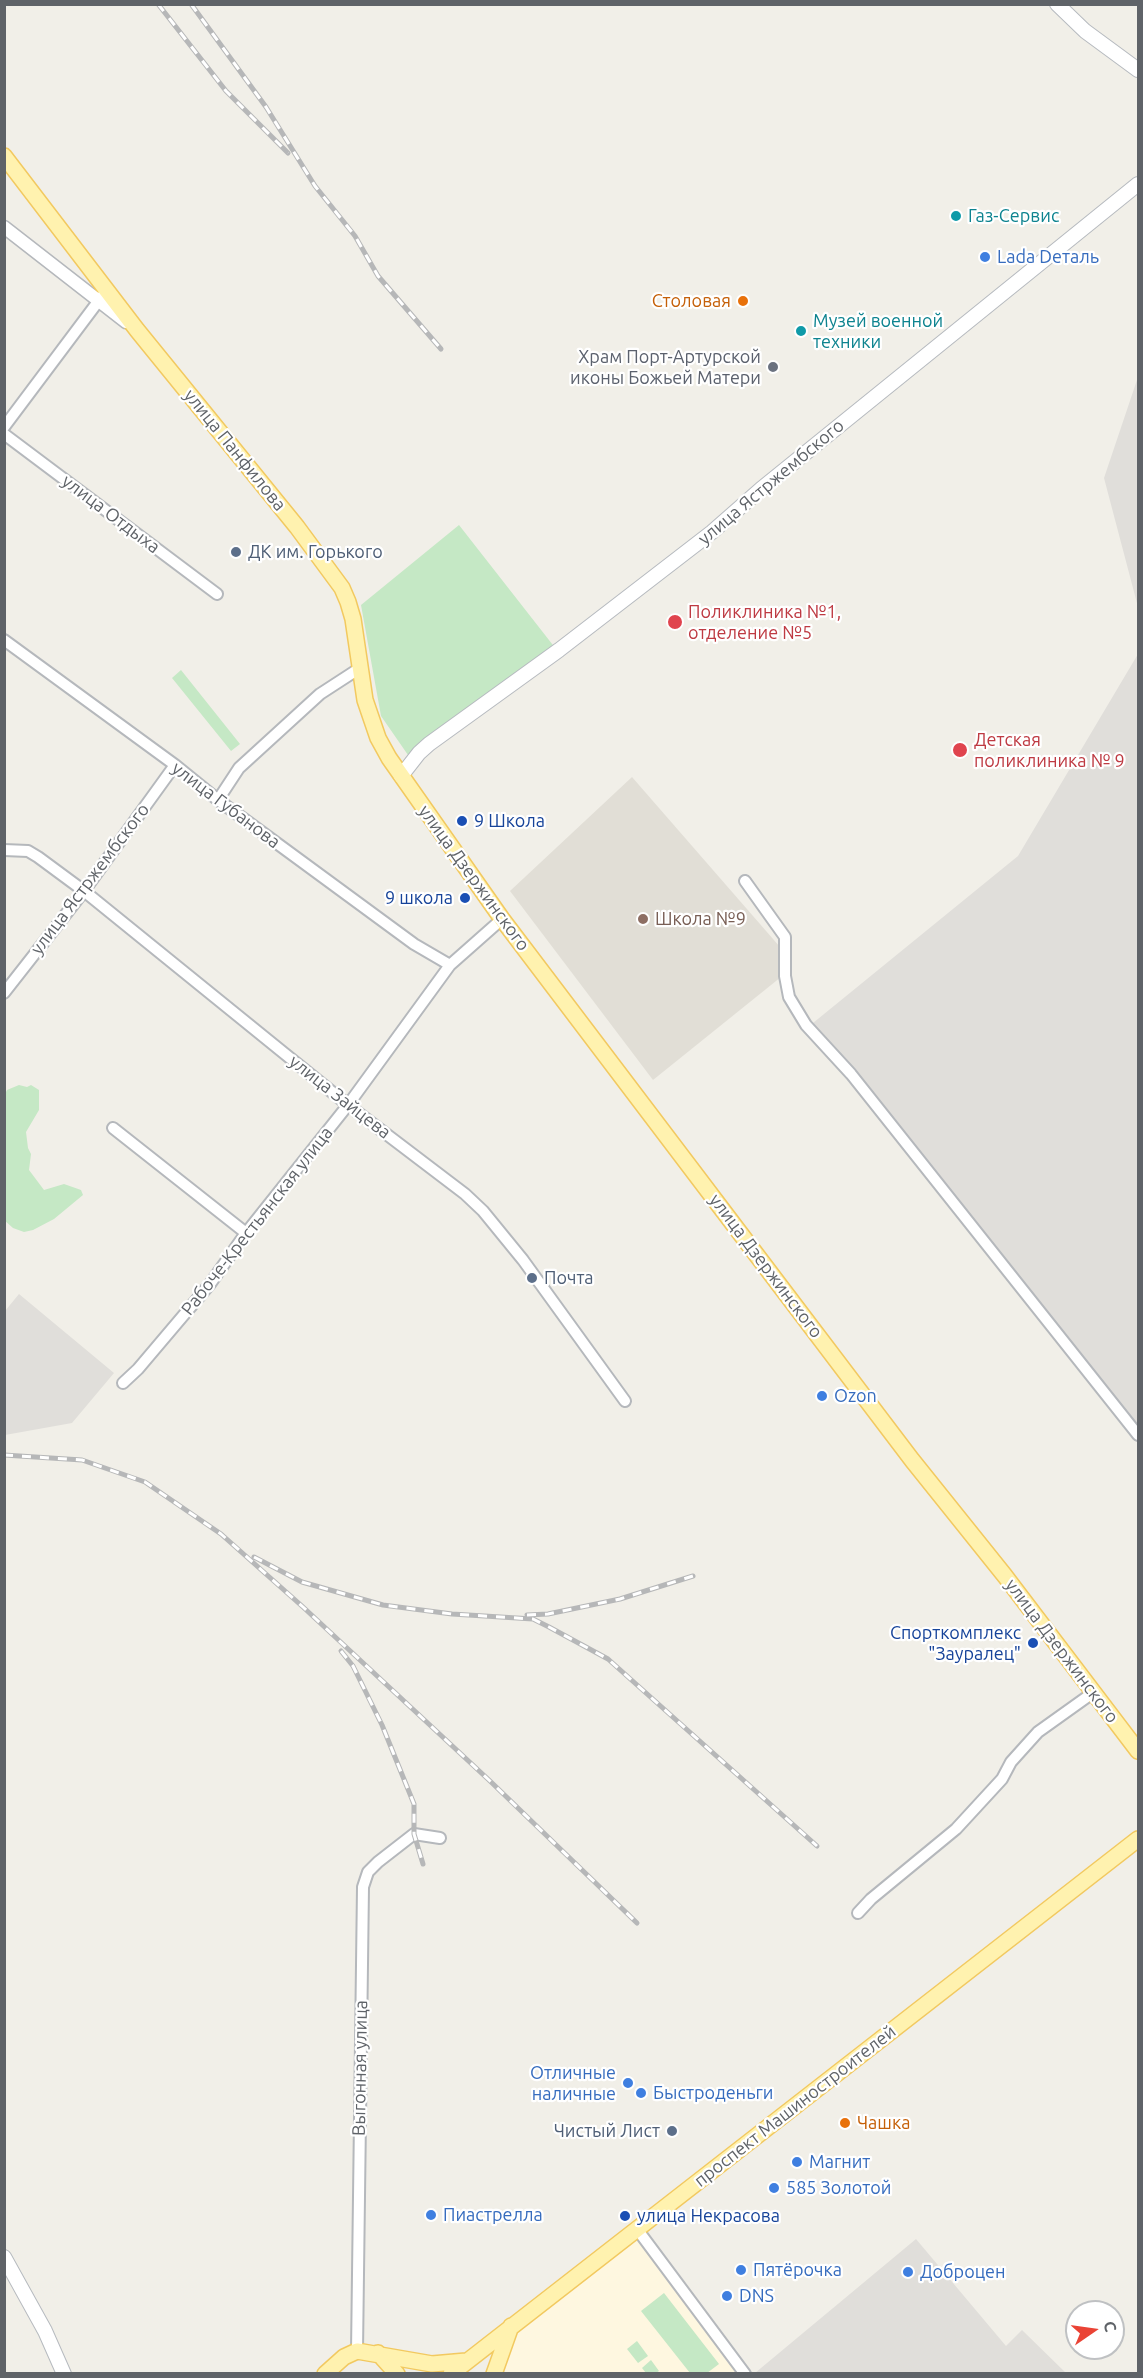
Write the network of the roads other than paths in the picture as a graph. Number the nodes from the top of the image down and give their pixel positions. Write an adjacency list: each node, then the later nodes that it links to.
1 (1057, 4): 2 (main road)
2 (1138, 70)
3 (4, 156): 6 (main road, улица Панфилова)
4 (1138, 184): 13 (main road, улица Ястржембского)
5 (4, 227): 6 (street)
6 (102, 296): 7 (street); 11 (main road, улица Панфилова)
7 (4, 428)
8 (4, 434): 9 (street, улица Отдыха)
9 (217, 594)
10 (4, 640): 12 (street, улица Губанова)
11 (360, 668): 13 (main road, улица Панфилова); 14 (street)
12 (175, 765): 14 (street, улица Губанова); 17 (street, улица Ястржембского)
13 (401, 776): 18 (main road, улица Дзержинского)
14 (218, 800): 19 (street, улица Губанова)
15 (4, 849): 17 (street, улица Зайцева)
16 (745, 881): 26 (street)
17 (84, 891): 20 (street, улица Ястржембского); 21 (street, улица Зайцева)
18 (501, 919): 19 (street, Рабоче-Крестьянская улица); 27 (main road, улица Дзержинского)
19 (450, 965): 21 (street, Рабоче-Крестьянская улица)
20 (4, 993)
21 (348, 1105): 23 (street, Рабоче-Крестьянская улица); 25 (street, улица Зайцева)
22 (113, 1128): 23 (street)
23 (246, 1233): 24 (street, Рабоче-Крестьянская улица)
24 (123, 1383)
25 (625, 1401)
26 (1138, 1435)
27 (1095, 1692): 28 (main road, улица Дзержинского); 31 (street)
28 (1138, 1751)
29 (440, 1838): 35 (street, Выгонная улица)
30 (1138, 1839): 32 (main road, проспект Машиностроителей)
31 (858, 1913)
32 (637, 2229): 34 (main road, проспект Машиностроителей); 43 (street)
33 (4, 2257): 38 (main road)
34 (511, 2326): 37 (main road, проспект Машиностроителей); 42 (main road)
35 (357, 2351): 36 (main road); 39 (main road)
36 (378, 2353): 37 (main road); 40 (main road)
37 (466, 2361): 41 (main road, проспект Машиностроителей)
38 (64, 2373)
39 (325, 2373)
40 (397, 2373)
41 (451, 2373)
42 (494, 2373)
43 (745, 2373)

